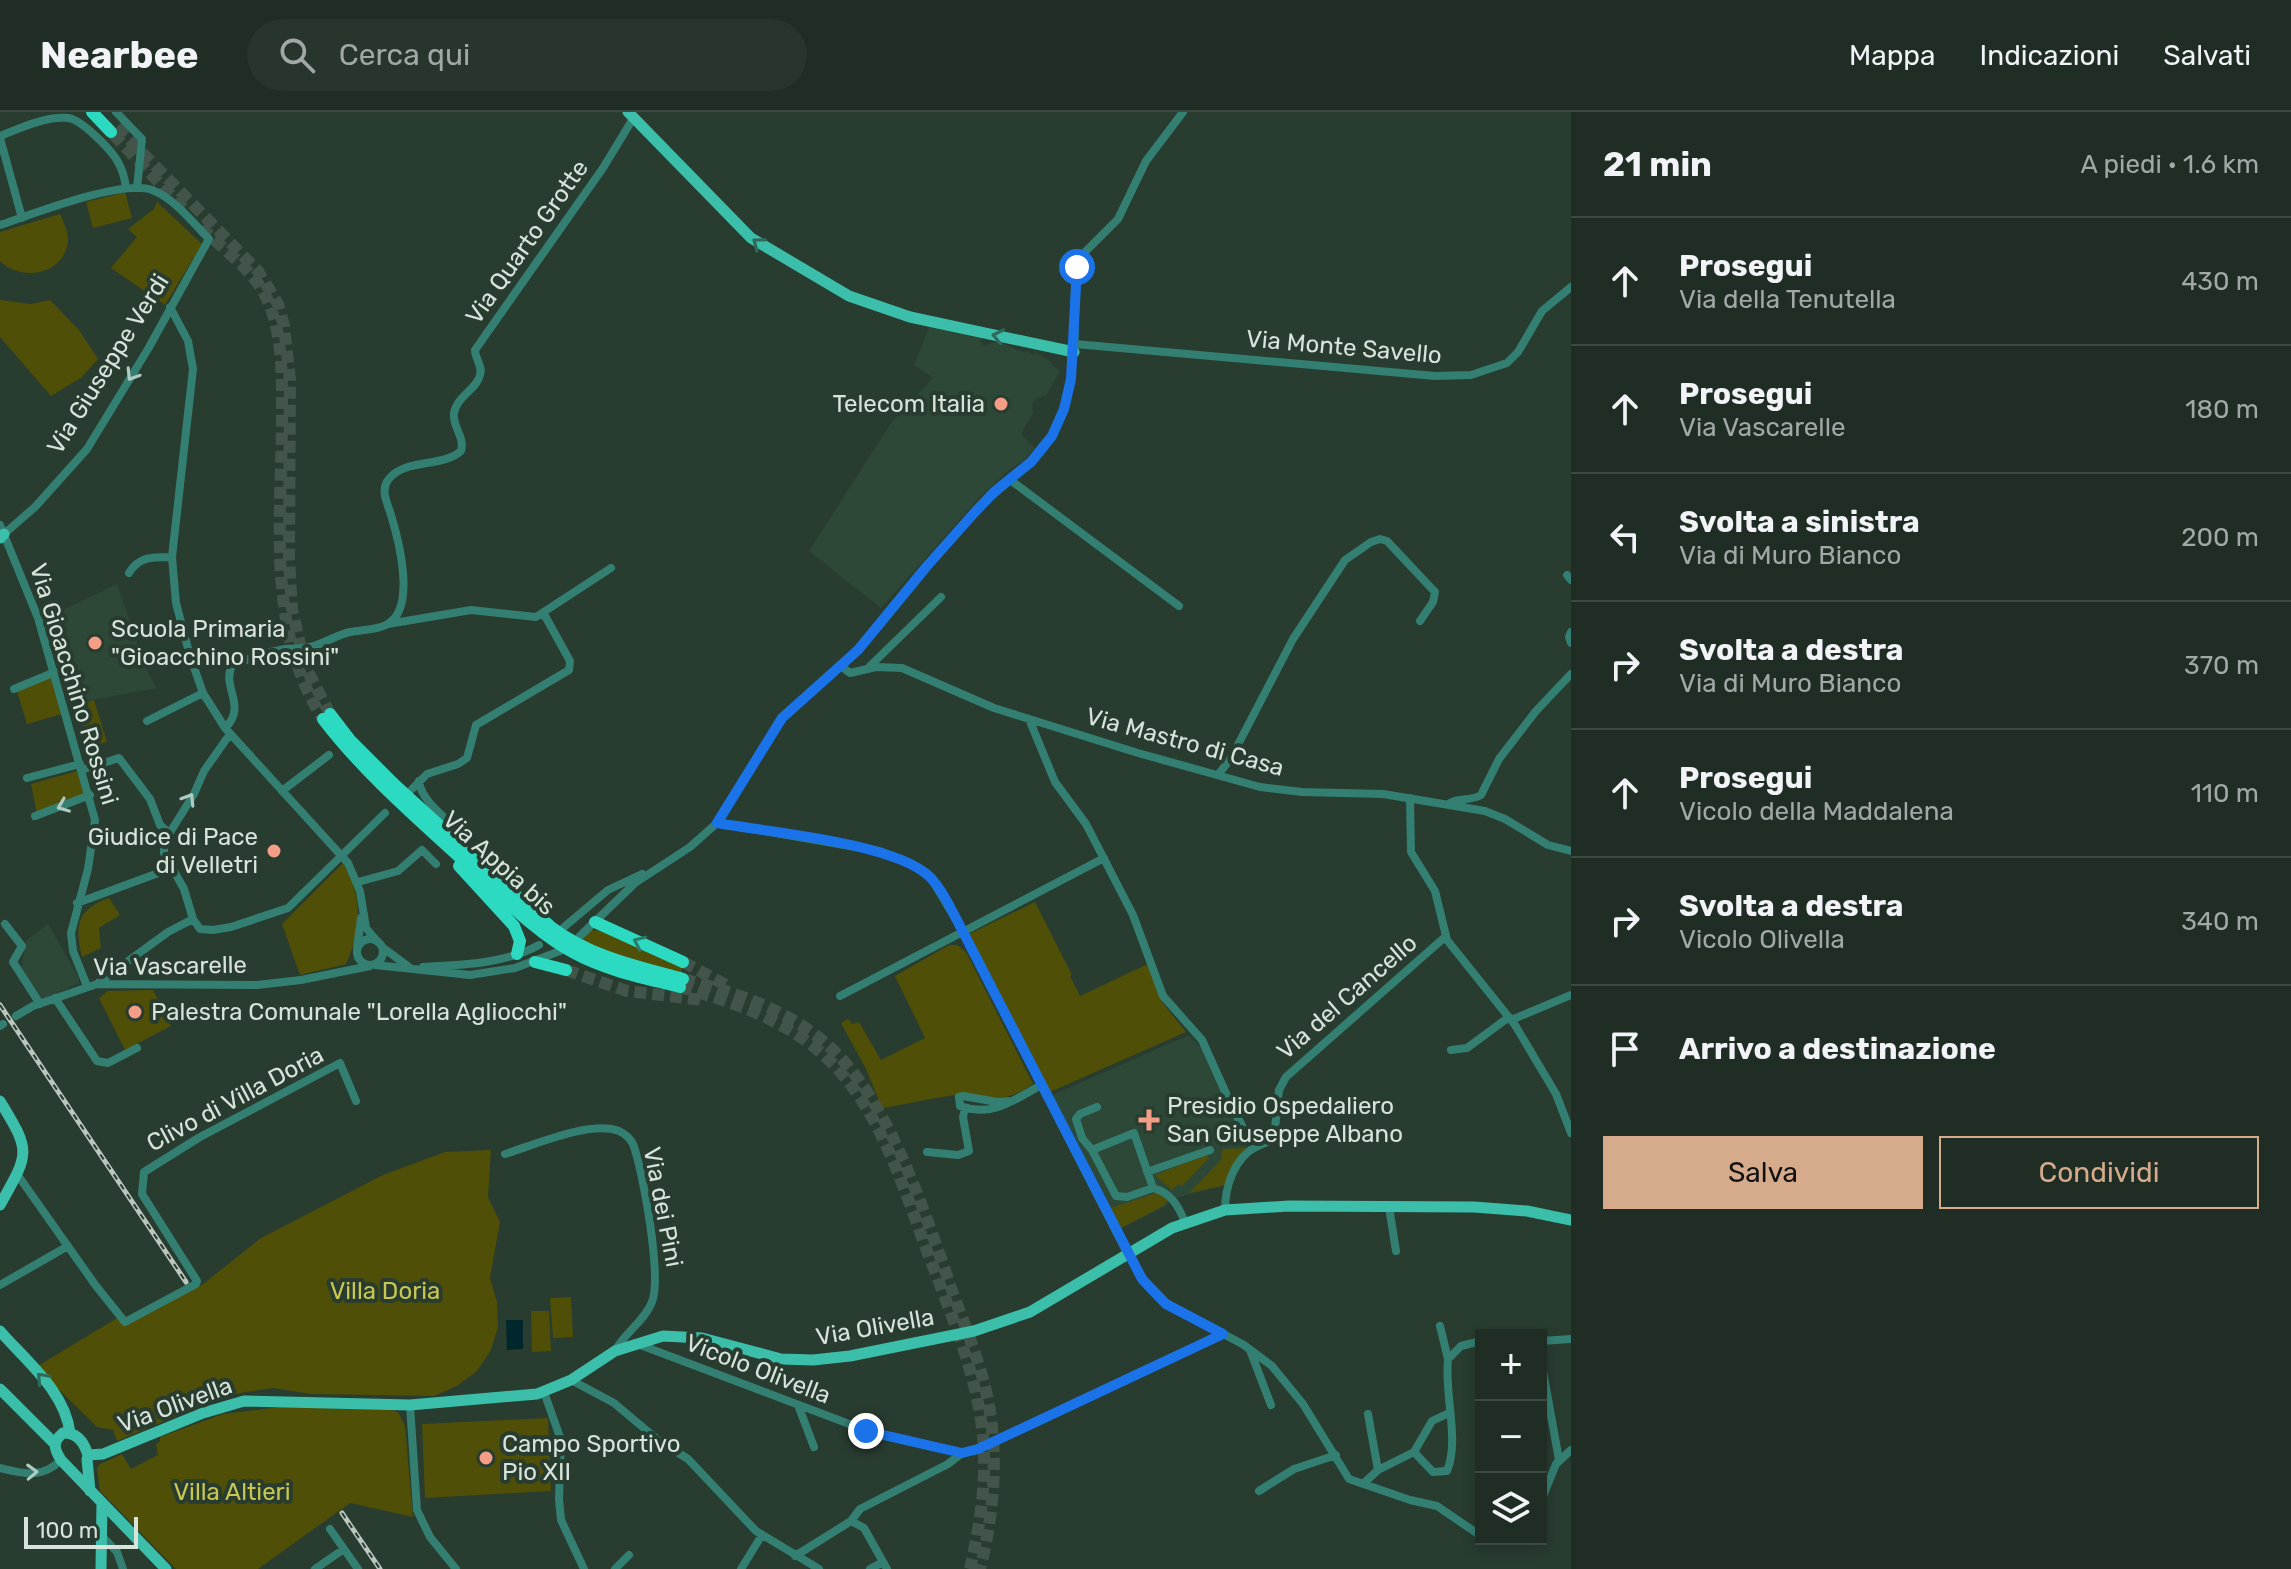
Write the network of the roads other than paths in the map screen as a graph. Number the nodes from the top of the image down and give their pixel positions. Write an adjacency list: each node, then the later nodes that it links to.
1 (92, 112): 2 (highway)
2 (103, 112)
3 (116, 112): 8 (street)
4 (1183, 112): 13 (street)
5 (631, 114): 13 (main road, one-way to 5); 23 (street, Via Quarto Grotte)
6 (0, 137): 7 (street); 9 (street)
7 (126, 188): 8 (street); 9 (street)
8 (137, 188): 12 (street, Via Giuseppe Verdi)
9 (22, 218): 10 (street)
10 (0, 225)
11 (1571, 287): 13 (street, Via Monte Savello)
12 (170, 307): 15 (street, Via Giuseppe Verdi, one-way to 15); 16 (street)
13 (1074, 348): 14 (street)
14 (1009, 479): 20 (street); 26 (street)
15 (1, 532): 28 (street, Via Gioacchino Rossini)
16 (172, 557): 18 (street); 31 (street)
17 (611, 568): 21 (street)
18 (129, 573)
19 (941, 597): 27 (street)
20 (1179, 606)
21 (544, 614): 23 (street); 40 (street)
22 (1420, 621): 38 (street)
23 (387, 625): 35 (street)
24 (1571, 632): 25 (street)
25 (1571, 643)
26 (842, 667): 27 (street, Via Mastro di Casa); 49 (street)
27 (868, 668): 33 (street, Via Mastro di Casa)
28 (55, 672): 30 (street); 37 (street, Via Gioacchino Rossini)
29 (1571, 674): 46 (street)
30 (14, 689)
31 (203, 693): 34 (street); 35 (street)
32 (327, 716): 41 (highway, Via Appia bis)
33 (1029, 719): 38 (street, Via Mastro di Casa); 55 (street)
34 (147, 721)
35 (228, 731): 43 (street); 51 (street, one-way to 35)
36 (329, 755): 43 (street)
37 (80, 767): 39 (street); 44 (street, Via Gioacchino Rossini); 51 (street)
38 (1218, 775): 45 (street, Via Mastro di Casa)
39 (27, 778)
40 (419, 781): 42 (street); 52 (street)
41 (392, 788): 50 (highway, Via Appia bis); 70 (highway, Via Appia bis)
42 (412, 789)
43 (282, 791): 54 (street)
44 (90, 795): 48 (street, one-way to 48); 60 (street, Via Gioacchino Rossini)
45 (1410, 798): 46 (street, Via Mastro di Casa); 67 (street, Via del Cancello)
46 (1448, 805): 53 (street, Via Mastro di Casa)
47 (385, 813): 54 (street)
48 (35, 816)
49 (717, 823): 58 (street); 66 (street)
50 (429, 829): 70 (highway, Via Appia bis); 73 (highway)
51 (168, 832): 57 (street)
52 (462, 834)
53 (1571, 851)
54 (342, 855): 59 (street); 62 (street)
55 (1104, 858): 66 (street); 95 (street)
56 (436, 864): 59 (street)
57 (172, 868): 60 (street); 62 (street)
58 (651, 871): 63 (street); 65 (street)
59 (358, 882): 61 (street)
60 (77, 903): 81 (street, Via Gioacchino Rossini)
61 (363, 909): 68 (street); 72 (street)
62 (193, 919): 81 (street)
63 (595, 922): 70 (street); 75 (highway, one-way to 63)
64 (5, 924): 85 (street)
65 (564, 927)
66 (962, 930): 83 (street); 90 (street)
67 (1445, 937): 87 (street, Via del Cancello); 95 (street, Via del Cancello)
68 (380, 944): 72 (street); 76 (street); 77 (street, Via Vascarelle)
69 (539, 945): 73 (street)
70 (580, 947): 80 (highway, Via Appia bis)
71 (560, 951): 74 (street, Via Vascarelle)
72 (357, 952): 76 (street); 79 (street, Via Vascarelle)
73 (517, 954): 77 (street)
74 (535, 962): 77 (street, Via Vascarelle); 78 (highway)
75 (683, 962)
76 (372, 965): 77 (street, Via Vascarelle); 79 (street, Via Vascarelle)
77 (410, 967)
78 (566, 970)
79 (330, 974): 81 (street, Via Vascarelle)
80 (682, 983)
81 (92, 985): 84 (street, Via Vascarelle)
82 (1571, 995): 87 (street)
83 (840, 996)
84 (55, 998): 85 (street, Via Vascarelle); 88 (street)
85 (40, 1004): 86 (street, Via Vascarelle)
86 (16, 1016)
87 (1510, 1018): 89 (street); 94 (street, Via del Cancello)
88 (137, 1048)
89 (1451, 1050)
90 (1041, 1085): 98 (street); 110 (street)
91 (0, 1101): 101 (main road)
92 (356, 1101): 108 (street, Clivo di Villa Doria)
93 (1097, 1107): 96 (street)
94 (1571, 1133)
95 (1254, 1148): 105 (street, Via del Cancello)
96 (1092, 1150): 100 (street); 102 (street)
97 (1210, 1150): 100 (street)
98 (927, 1152)
99 (505, 1154): 120 (street, Via dei Pini)
100 (1147, 1172): 102 (street)
101 (17, 1174): 103 (main road); 108 (street)
102 (1153, 1188): 107 (street)
103 (0, 1205)
104 (1389, 1207): 105 (main road, Via Olivella); 106 (main road, Via Olivella); 109 (street)
105 (1225, 1210): 107 (main road, Via Olivella)
106 (1571, 1220)
107 (1185, 1222): 110 (main road, Via Olivella)
108 (68, 1246): 111 (street)
109 (1396, 1251)
110 (1127, 1253): 114 (street); 118 (main road, Via Olivella)
111 (0, 1285)
112 (1440, 1326): 121 (street)
113 (0, 1331): 131 (main road, one-way to 113)
114 (1223, 1334): 119 (street); 136 (street)
115 (1571, 1339): 116 (street)
116 (1547, 1341)
117 (1475, 1342): 121 (street)
118 (635, 1343): 120 (main road, Via Olivella); 127 (street, Vicolo Olivella)
119 (1249, 1348): 128 (street); 137 (street)
120 (615, 1351): 122 (main road, Via Olivella)
121 (1448, 1359): 129 (street)
122 (571, 1380): 124 (main road, Via Olivella); 151 (street)
123 (0, 1389): 132 (main road)
124 (544, 1392): 126 (main road, Via Olivella); 163 (street)
125 (1547, 1393): 139 (street)
126 (410, 1405): 138 (main road, Via Olivella); 162 (street)
127 (798, 1405): 133 (street); 136 (street, Vicolo Olivella)
128 (1271, 1405)
129 (1449, 1413): 135 (street); 135 (street)
130 (1368, 1414): 142 (street)
131 (70, 1433): 132 (main road); 138 (main road)
132 (55, 1444): 140 (main road)
133 (814, 1447)
134 (1571, 1450): 139 (street)
135 (1414, 1452): 142 (street)
136 (962, 1453): 148 (street)
137 (1336, 1455): 143 (street); 145 (street)
138 (87, 1457): 140 (main road); 146 (main road)
139 (1559, 1460): 144 (street)
140 (65, 1464): 141 (street, one-way to 140); 146 (main road)
141 (0, 1468)
142 (1378, 1470): 143 (street)
143 (1364, 1483): 150 (street)
144 (1547, 1487)
145 (1259, 1491)
146 (90, 1492): 147 (main road)
147 (102, 1503): 152 (main road); 159 (main road)
148 (851, 1521): 155 (street); 156 (street)
149 (330, 1529): 153 (street)
150 (1475, 1532)
151 (762, 1535): 155 (street); 165 (street)
152 (102, 1536): 157 (main road); 158 (street)
153 (344, 1549): 160 (street); 161 (street)
154 (629, 1555): 164 (street)
155 (795, 1556): 166 (street)
156 (885, 1565): 167 (street)
157 (101, 1569)
158 (123, 1569)
159 (166, 1569)
160 (315, 1569)
161 (358, 1569)
162 (456, 1569)
163 (584, 1569)
164 (615, 1569)
165 (741, 1569)
166 (819, 1569)
167 (870, 1569)

